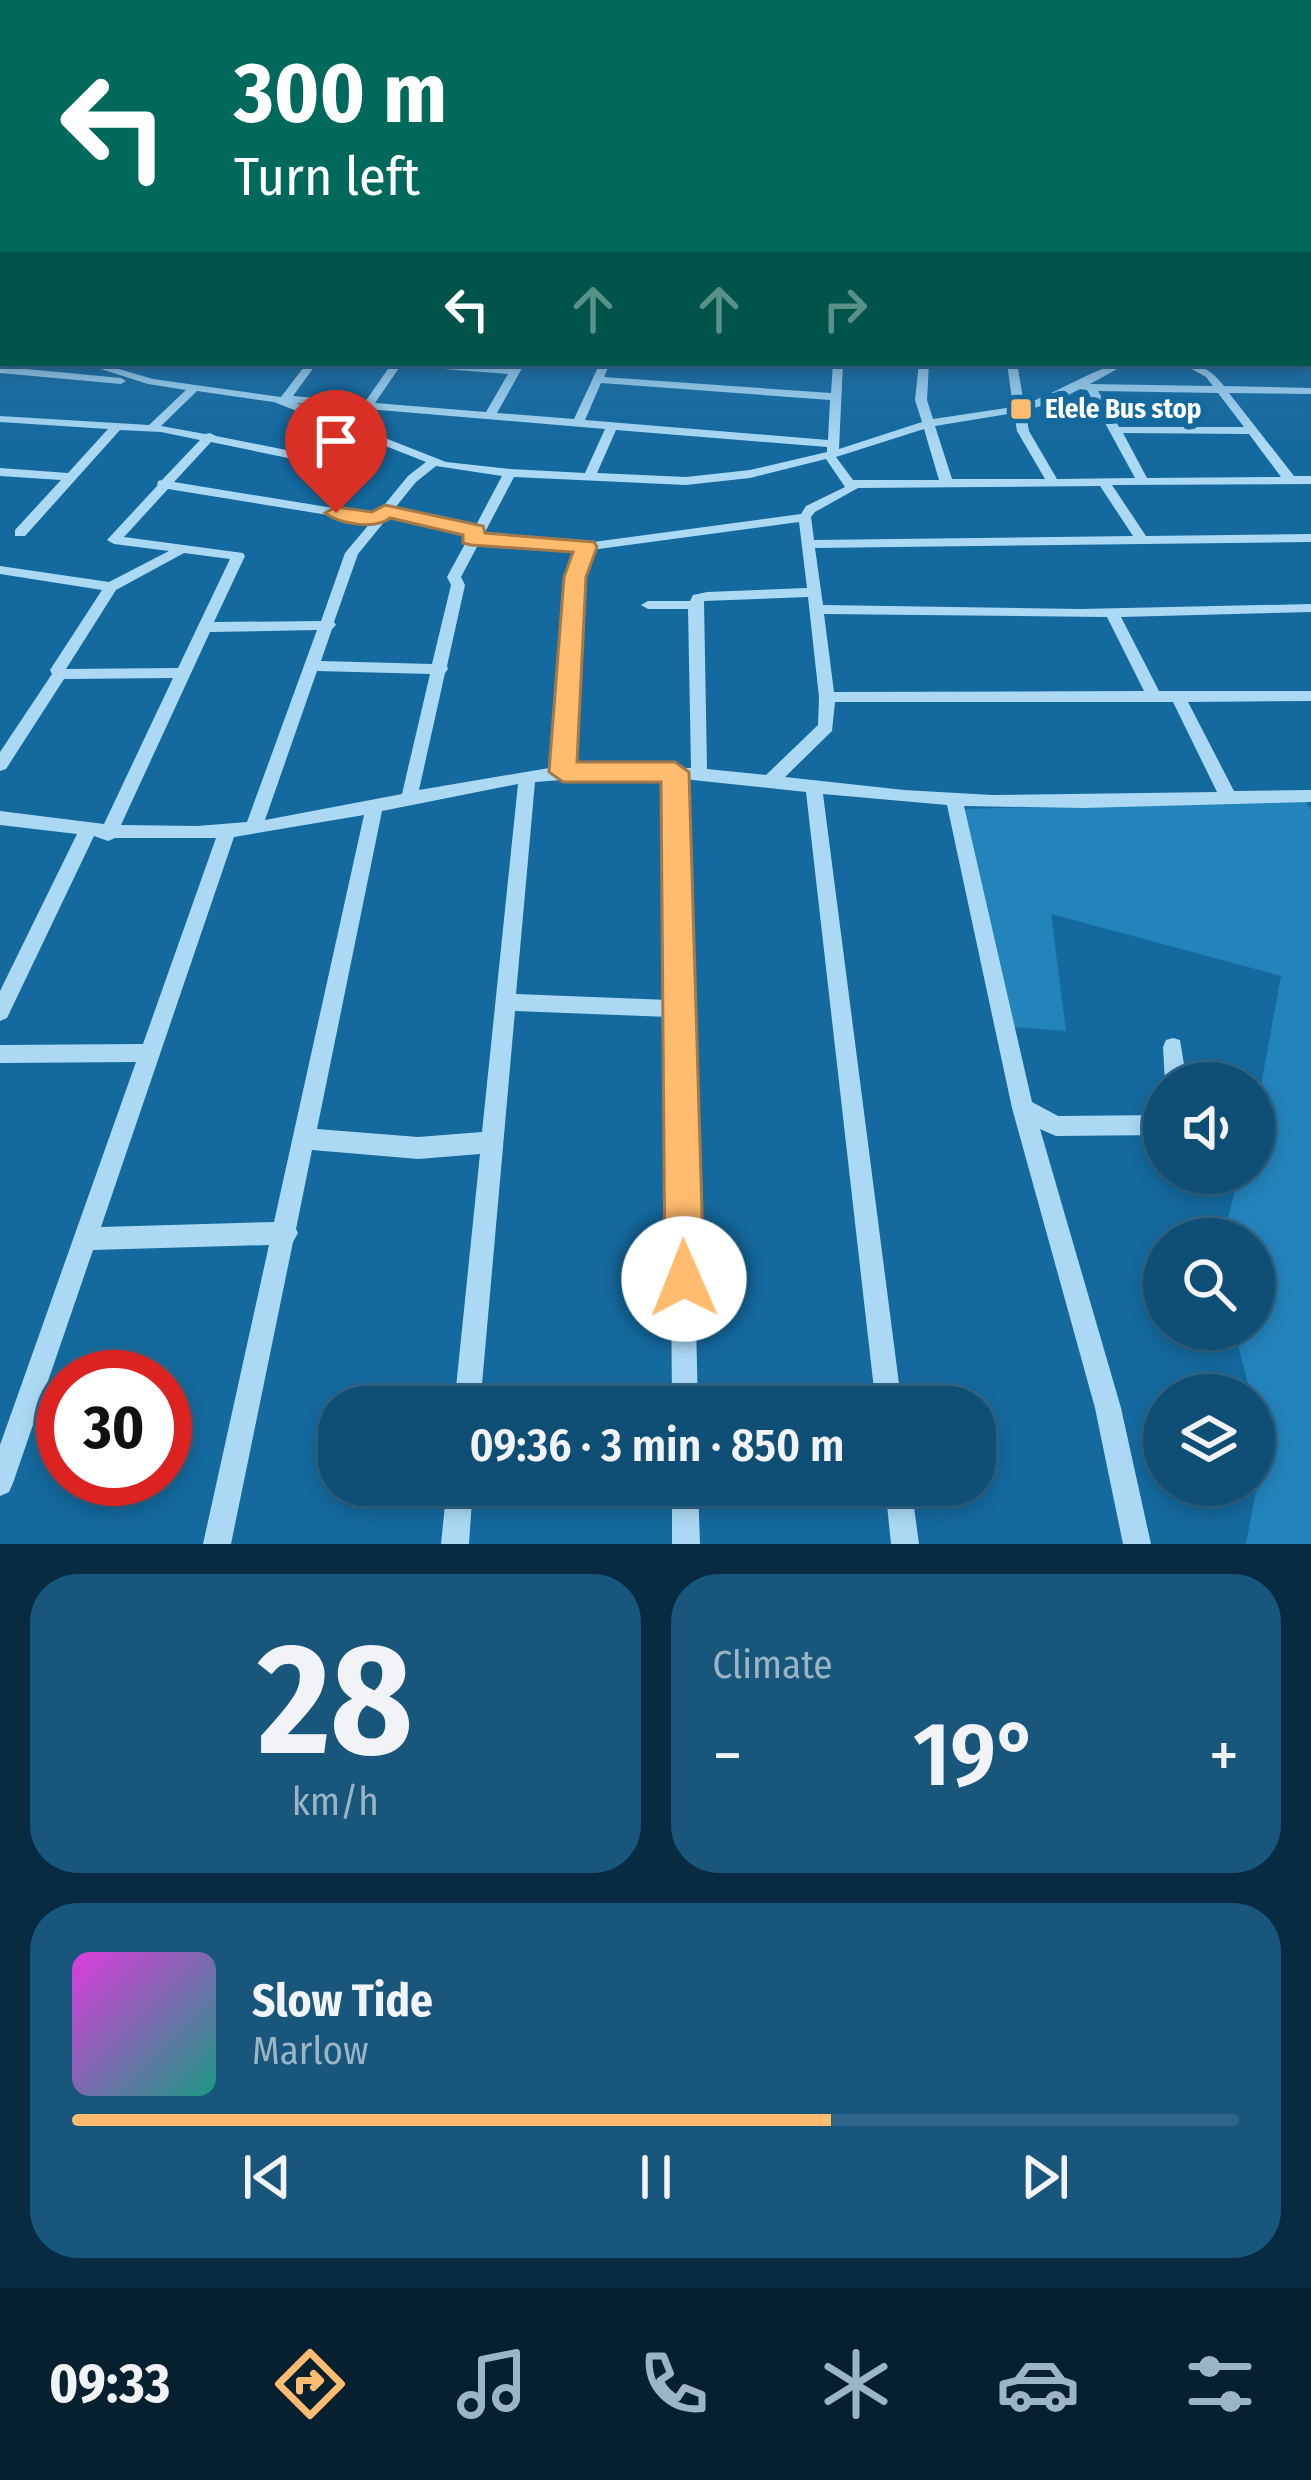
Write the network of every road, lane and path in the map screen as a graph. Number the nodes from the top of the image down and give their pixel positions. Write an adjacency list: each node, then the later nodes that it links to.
1 (0, 362): 13 (street)
2 (309, 366): 19 (street)
3 (399, 366): 20 (street)
4 (604, 366): 12 (street)
5 (838, 366): 18 (street)
6 (924, 366): 25 (street)
7 (1012, 366): 21 (street)
8 (1192, 366): 16 (street)
9 (517, 367): 22 (street)
10 (1104, 367): 15 (street)
11 (109, 368): 13 (street)
12 (598, 380): 18 (street); 24 (street)
13 (152, 382): 14 (street)
14 (195, 387): 19 (street); 28 (street)
15 (1084, 387): 16 (street); 21 (street); 29 (street)
16 (1222, 390): 17 (street); 30 (street)
17 (1308, 394)
18 (837, 397): 32 (street)
19 (281, 399): 20 (street); 33 (street)
20 (369, 404): 22 (street)
21 (1019, 409): 25 (street); 38 (street)
22 (490, 415): 24 (street)
23 (0, 419): 27 (street)
24 (578, 422): 26 (street)
25 (929, 423): 32 (street); 41 (street)
26 (612, 425): 32 (street); 37 (street)
27 (117, 426): 28 (street); 36 (street)
28 (152, 428): 31 (street)
29 (1117, 430): 30 (street); 43 (street)
30 (1250, 431): 39 (street)
31 (210, 436): 44 (street); 45 (street)
32 (831, 451): 37 (street); 46 (street)
33 (433, 463): 35 (street); 47 (street)
34 (0, 472): 36 (street)
35 (510, 473): 37 (street); 50 (street)
36 (72, 477): 49 (street)
37 (590, 478)
38 (1051, 479): 41 (street); 42 (street)
39 (1290, 480): 40 (street); 43 (street)
40 (1311, 480)
41 (946, 481): 46 (street)
42 (1102, 481): 43 (street); 52 (street)
43 (1143, 482)
44 (316, 483)
45 (162, 484): 47 (street); 55 (street)
46 (852, 484): 48 (street)
47 (381, 515): 50 (street); 64 (street)
48 (805, 518): 53 (street); 54 (street)
49 (20, 533)
50 (473, 535): 54 (street); 67 (street)
51 (1311, 538): 52 (street)
52 (1144, 541): 53 (street)
53 (808, 544): 58 (street)
54 (586, 547): 75 (street)
55 (180, 550): 57 (street); 65 (street)
56 (0, 570): 57 (street)
57 (111, 587): 69 (street)
58 (814, 592): 60 (street); 62 (street)
59 (648, 605): 60 (street)
60 (695, 605): 77 (street)
61 (1311, 608): 63 (street)
62 (816, 609): 63 (street); 73 (street)
63 (1112, 612): 70 (street)
64 (329, 625): 65 (street); 66 (street)
65 (208, 627): 68 (street)
66 (314, 666): 67 (street); 87 (street)
67 (440, 669): 83 (street)
68 (183, 673): 69 (street); 89 (street)
69 (59, 674): 74 (street)
70 (1154, 696): 71 (street); 73 (street)
71 (1178, 696): 72 (street); 82 (street)
72 (1311, 696)
73 (827, 697): 79 (street)
74 (0, 765)
75 (563, 772): 76 (street); 78 (street)
76 (675, 772): 77 (street); 91 (street)
77 (699, 774): 79 (street)
78 (527, 778): 83 (street); 90 (street)
79 (769, 782): 80 (street)
80 (814, 790): 84 (street); 105 (street)
81 (1311, 796): 82 (street)
82 (1228, 797): 84 (street)
83 (409, 800): 85 (street)
84 (954, 800): 97 (street)
85 (375, 806): 87 (street); 99 (street)
86 (0, 818): 89 (street)
87 (254, 827): 88 (street)
88 (227, 831): 89 (street); 94 (street)
89 (98, 832): 92 (street)
90 (504, 1002): 91 (street); 100 (street)
91 (679, 1009): 104 (street)
92 (0, 1012)
93 (1173, 1047): 96 (street)
94 (149, 1053): 95 (street); 102 (street)
95 (0, 1054)
96 (1174, 1062)
97 (1023, 1108): 98 (street); 114 (street)
98 (1143, 1125)
99 (305, 1139): 100 (street); 101 (street)
100 (492, 1142): 103 (street)
101 (286, 1233): 102 (street); 110 (street)
102 (87, 1239): 106 (street)
103 (469, 1386)
104 (685, 1386)
105 (886, 1386)
106 (0, 1483)
107 (458, 1506): 111 (street)
108 (685, 1506): 112 (street)
109 (900, 1506): 113 (street)
110 (217, 1544)
111 (454, 1544)
112 (686, 1544)
113 (905, 1544)
114 (1136, 1544)

